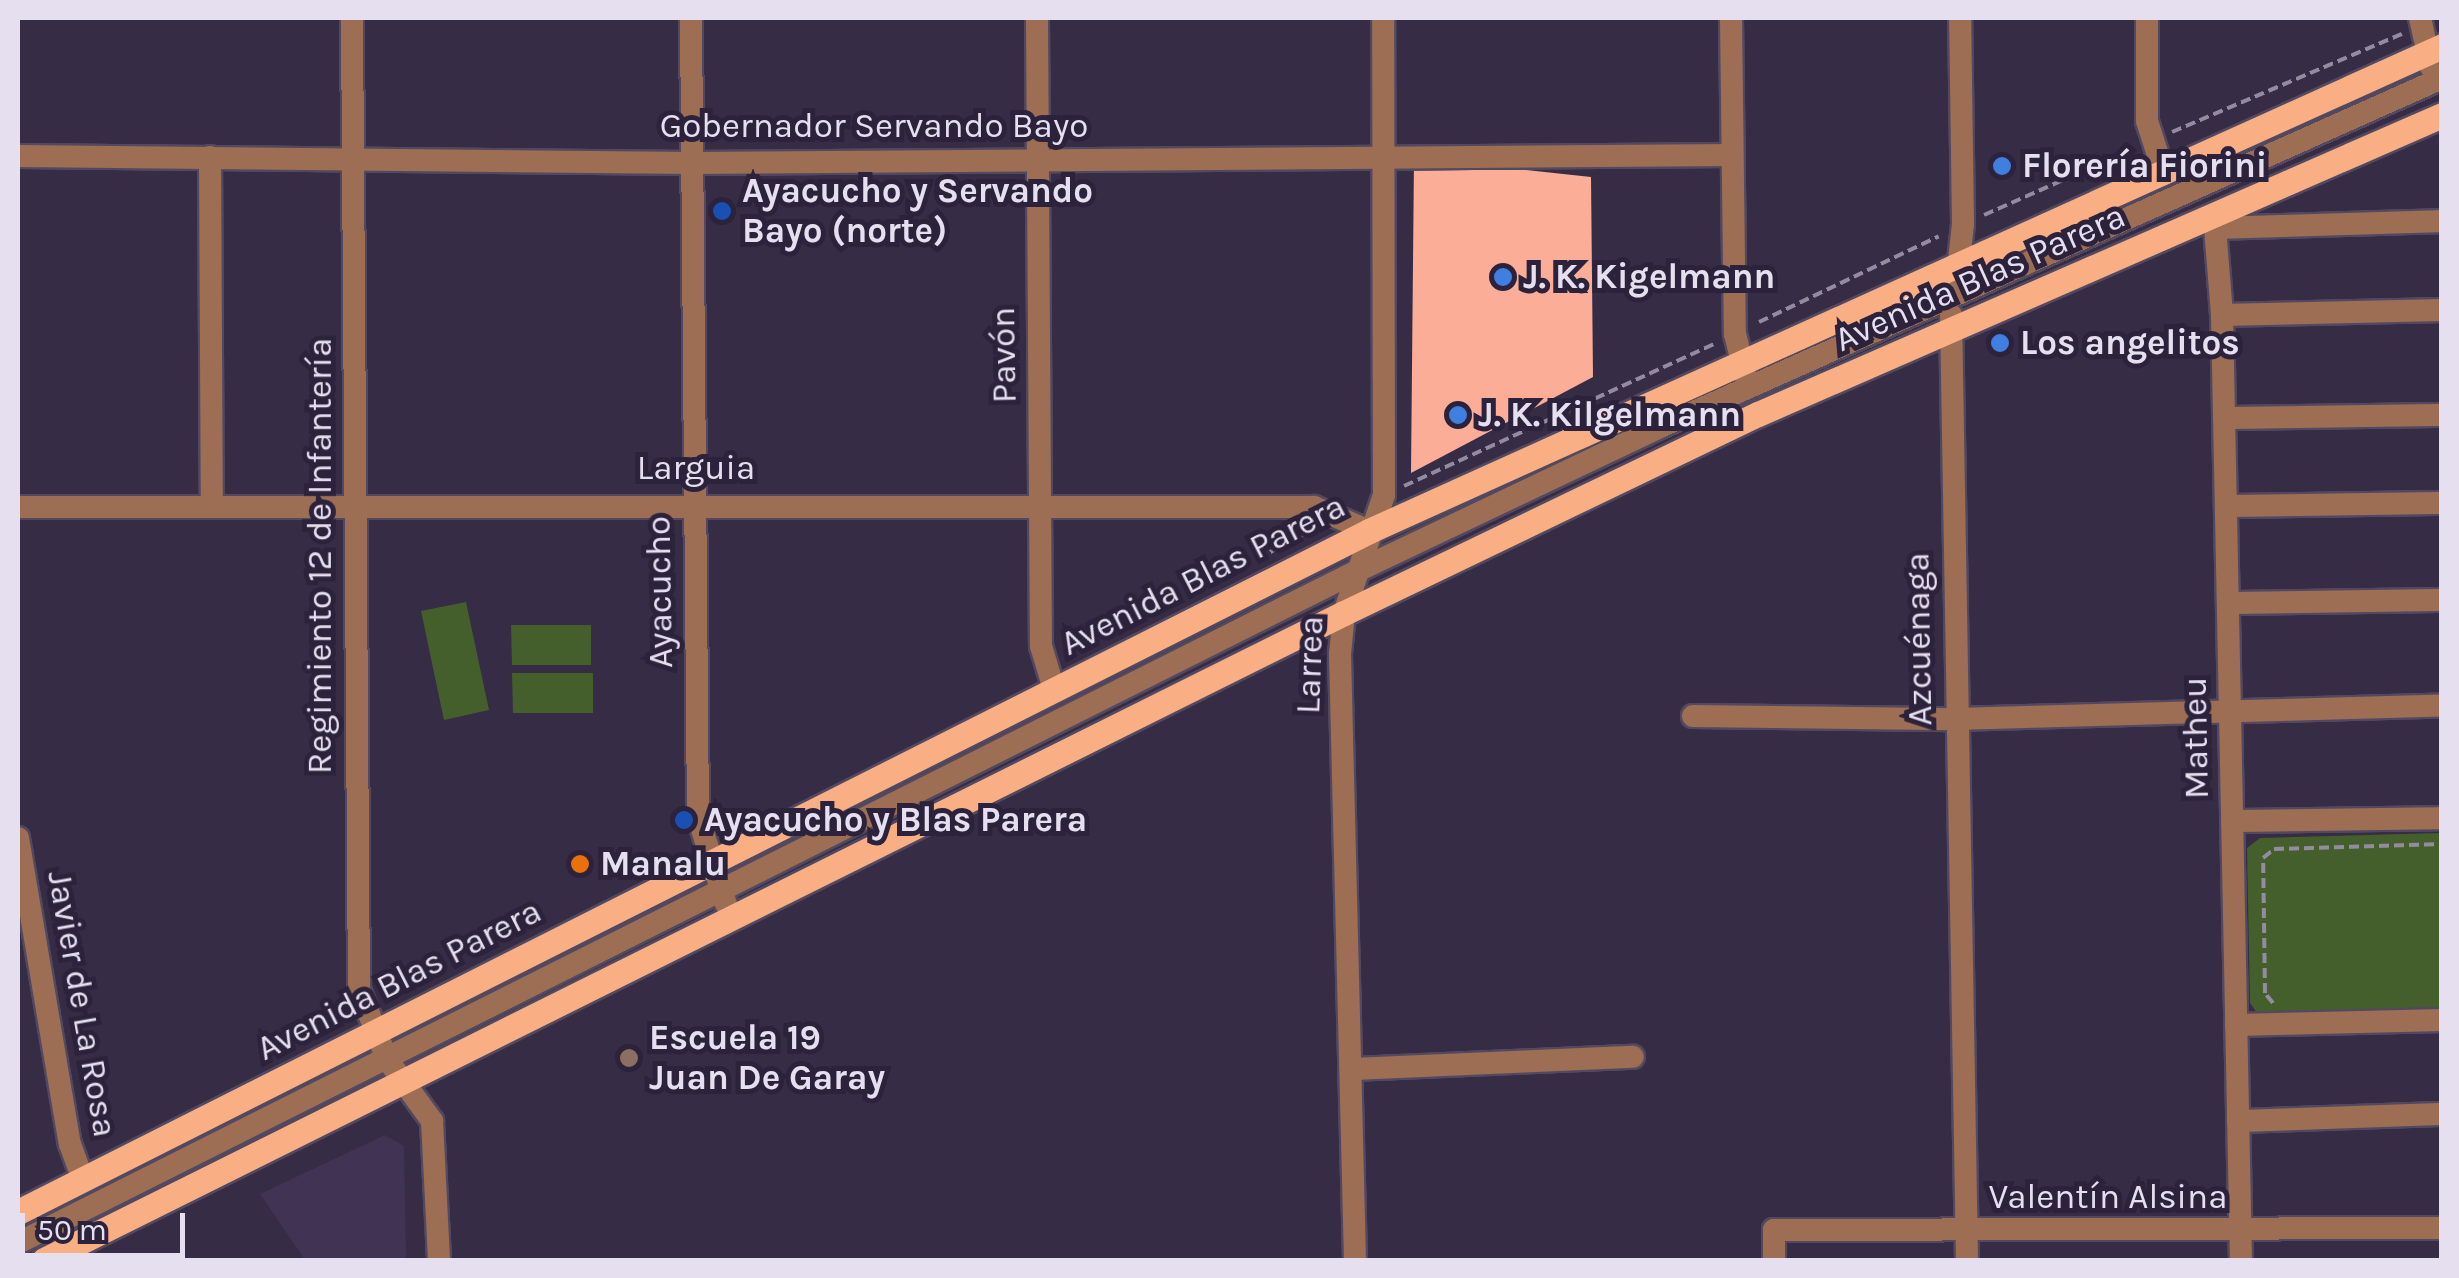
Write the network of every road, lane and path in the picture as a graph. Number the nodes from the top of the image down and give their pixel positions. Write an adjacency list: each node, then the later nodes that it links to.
1 (352, 18): 17 (street, Regimiento 12 de Infantería)
2 (691, 18): 18 (street, Ayacucho)
3 (1037, 18): 16 (street, Pavón)
4 (1382, 18): 15 (street, Larrea)
5 (1730, 18): 12 (street)
6 (1960, 18): 22 (street, Azcuénaga)
7 (2147, 18): 19 (street)
8 (2420, 18): 9 (street)
9 (2434, 49): 10 (street); 19 (main road, Avenida Blas Parera)
10 (2440, 84): 23 (street)
11 (2442, 114): 20 (main road, Avenida Blas Parera)
12 (1732, 155): 15 (street, Gobernador Servando Bayo); 27 (street)
13 (18, 156): 14 (street, Gobernador Servando Bayo)
14 (210, 157): 17 (street, Gobernador Servando Bayo); 35 (street)
15 (1383, 158): 16 (street, Gobernador Servando Bayo); 39 (street, Larrea)
16 (1036, 160): 18 (street, Gobernador Servando Bayo); 38 (street, Pavón)
17 (353, 162): 18 (street, Gobernador Servando Bayo); 32 (street, Regimiento 12 de Infantería)
18 (693, 163): 33 (street, Ayacucho)
19 (2164, 174): 22 (main road, Avenida Blas Parera)
20 (2216, 222): 21 (street); 25 (street, Matheu); 26 (main road, Avenida Blas Parera)
21 (2442, 222)
22 (1959, 260): 23 (street, Azcuénaga); 27 (main road, Avenida Blas Parera)
23 (1956, 293): 26 (street, Azcuénaga); 28 (street)
24 (2442, 310): 25 (street)
25 (2222, 316): 31 (street, Matheu)
26 (1948, 329): 29 (main road, Avenida Blas Parera); 48 (street, Azcuénaga)
27 (1740, 358): 28 (street); 39 (main road, Avenida Blas Parera)
28 (1748, 387): 29 (street); 40 (street)
29 (1758, 414): 43 (main road, Avenida Blas Parera)
30 (2442, 415): 31 (street)
31 (2224, 418): 36 (street, Matheu)
32 (354, 503): 33 (street, Larguia); 35 (street, Larguia); 59 (street, Regimiento 12 de Infantería)
33 (694, 503): 38 (street, Larguia); 53 (street, Ayacucho)
34 (2442, 503): 36 (street)
35 (212, 504): 37 (street, Larguia)
36 (2226, 506): 42 (street, Matheu)
37 (18, 507)
38 (1041, 507): 39 (street, Larguia); 44 (street, Pavón)
39 (1369, 531): 40 (street, Larrea); 44 (main road, Avenida Blas Parera)
40 (1357, 571): 43 (street, Larrea); 54 (street)
41 (2442, 600): 42 (street)
42 (2228, 603): 46 (street, Matheu)
43 (1344, 613): 55 (main road, Avenida Blas Parera); 62 (street, Larrea)
44 (1054, 689): 53 (main road, Avenida Blas Parera)
45 (2442, 705): 46 (street)
46 (2230, 711): 48 (street); 50 (street, Matheu)
47 (1694, 716): 48 (street)
48 (1956, 720): 70 (street, Azcuénaga)
49 (2442, 818): 50 (street)
50 (2232, 821): 58 (street, Matheu)
51 (18, 838): 66 (street, Javier de La Rosa)
52 (2442, 844): 56 (path)
53 (710, 861): 54 (street, Ayacucho); 59 (main road, Avenida Blas Parera)
54 (720, 891): 55 (street, Ayacucho); 61 (street)
55 (734, 920): 63 (main road, Avenida Blas Parera)
56 (2282, 1007)
57 (2442, 1020): 58 (street)
58 (2236, 1025): 65 (street, Matheu)
59 (374, 1031): 61 (street, Regimiento 12 de Infantería); 66 (main road, Avenida Blas Parera)
60 (1633, 1057): 62 (street)
61 (387, 1059): 63 (street, Regimiento 12 de Infantería); 71 (street)
62 (1353, 1069): 74 (street, Larrea)
63 (406, 1082): 72 (main road, Avenida Blas Parera); 73 (street, Regimiento 12 de Infantería)
64 (2442, 1114): 65 (street)
65 (2238, 1121): 69 (street, Matheu)
66 (83, 1180): 67 (main road, Avenida Blas Parera)
67 (18, 1212)
68 (2442, 1228): 69 (street, Valentín Alsina)
69 (2241, 1231): 70 (street, Valentín Alsina); 77 (street, Matheu)
70 (1966, 1233): 75 (street, Valentín Alsina); 76 (street, Azcuénaga)
71 (18, 1244)
72 (44, 1260)
73 (439, 1260)
74 (1355, 1260)
75 (1774, 1260)
76 (1967, 1260)
77 (2241, 1260)

